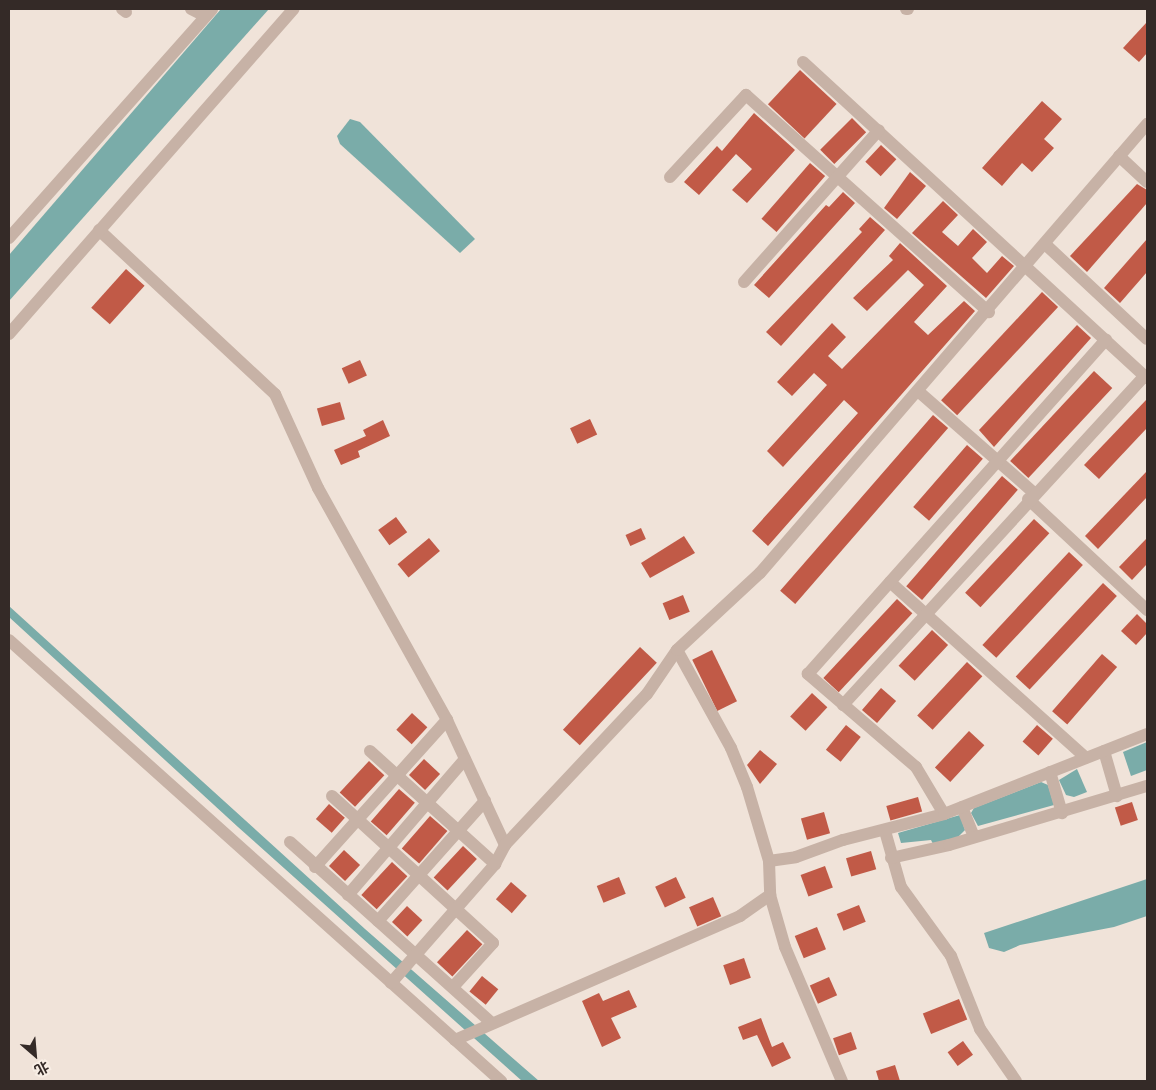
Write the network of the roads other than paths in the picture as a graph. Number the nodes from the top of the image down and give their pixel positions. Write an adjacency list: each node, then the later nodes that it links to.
1 (191, 9): 3 (street)
2 (294, 9): 11 (street)
3 (209, 13): 12 (street)
4 (803, 62): 6 (street)
5 (1147, 124): 7 (street)
6 (879, 130): 8 (street); 14 (street)
7 (1119, 156): 10 (street); 13 (street)
8 (837, 176): 9 (street); 15 (street); 16 (street)
9 (670, 177)
10 (1147, 182)
11 (99, 230): 17 (street); 30 (street)
12 (9, 238)
13 (1045, 244): 14 (street); 18 (street)
14 (1027, 267): 16 (street); 19 (street)
15 (744, 282)
16 (989, 312): 21 (street)
17 (9, 334)
18 (1147, 339)
19 (1106, 340): 20 (street); 22 (street)
20 (1146, 377): 23 (street)
21 (918, 391): 22 (street); 28 (street)
22 (996, 459): 23 (street); 24 (street)
23 (1031, 496): 25 (street); 26 (street)
24 (890, 582): 26 (street); 29 (street)
25 (1147, 610)
26 (926, 614): 29 (street); 34 (street)
27 (9, 640): 63 (street)
28 (677, 650): 51 (street); 54 (street)
29 (843, 705): 45 (street)
30 (446, 720): 35 (street); 37 (street)
31 (1147, 734): 33 (street)
32 (370, 751): 37 (street)
33 (1104, 751): 34 (street); 40 (street)
34 (1086, 758): 36 (street)
35 (465, 759): 41 (street); 42 (street)
36 (1050, 772): 43 (street); 44 (street)
37 (396, 775): 42 (street); 46 (street)
38 (1147, 786): 40 (street)
39 (332, 796): 46 (street)
40 (1117, 796): 44 (street)
41 (485, 801): 48 (street); 51 (street)
42 (428, 803): 48 (street); 52 (street)
43 (962, 807): 45 (street); 49 (street)
44 (1062, 813): 49 (street)
45 (944, 814): 47 (street)
46 (357, 819): 52 (street); 56 (street)
47 (885, 830): 53 (street); 54 (street)
48 (458, 831): 55 (street); 57 (street)
49 (974, 837): 53 (street)
50 (290, 842): 56 (street)
51 (505, 845): 55 (street)
52 (389, 848): 57 (street); 58 (street)
53 (891, 858): 69 (street)
54 (769, 860): 59 (street)
55 (495, 864): 60 (street)
56 (316, 867): 58 (street)
57 (419, 875): 60 (street); 61 (street)
58 (348, 895): 61 (street)
59 (770, 895): 65 (street); 68 (street)
60 (457, 908): 62 (street); 64 (street)
61 (378, 921): 62 (street)
62 (411, 958): 63 (street); 64 (street)
63 (394, 979): 66 (street)
64 (453, 987): 65 (street)
65 (488, 1025): 66 (street)
66 (461, 1038): 67 (street)
67 (501, 1081)
68 (842, 1081)
69 (1016, 1081)

